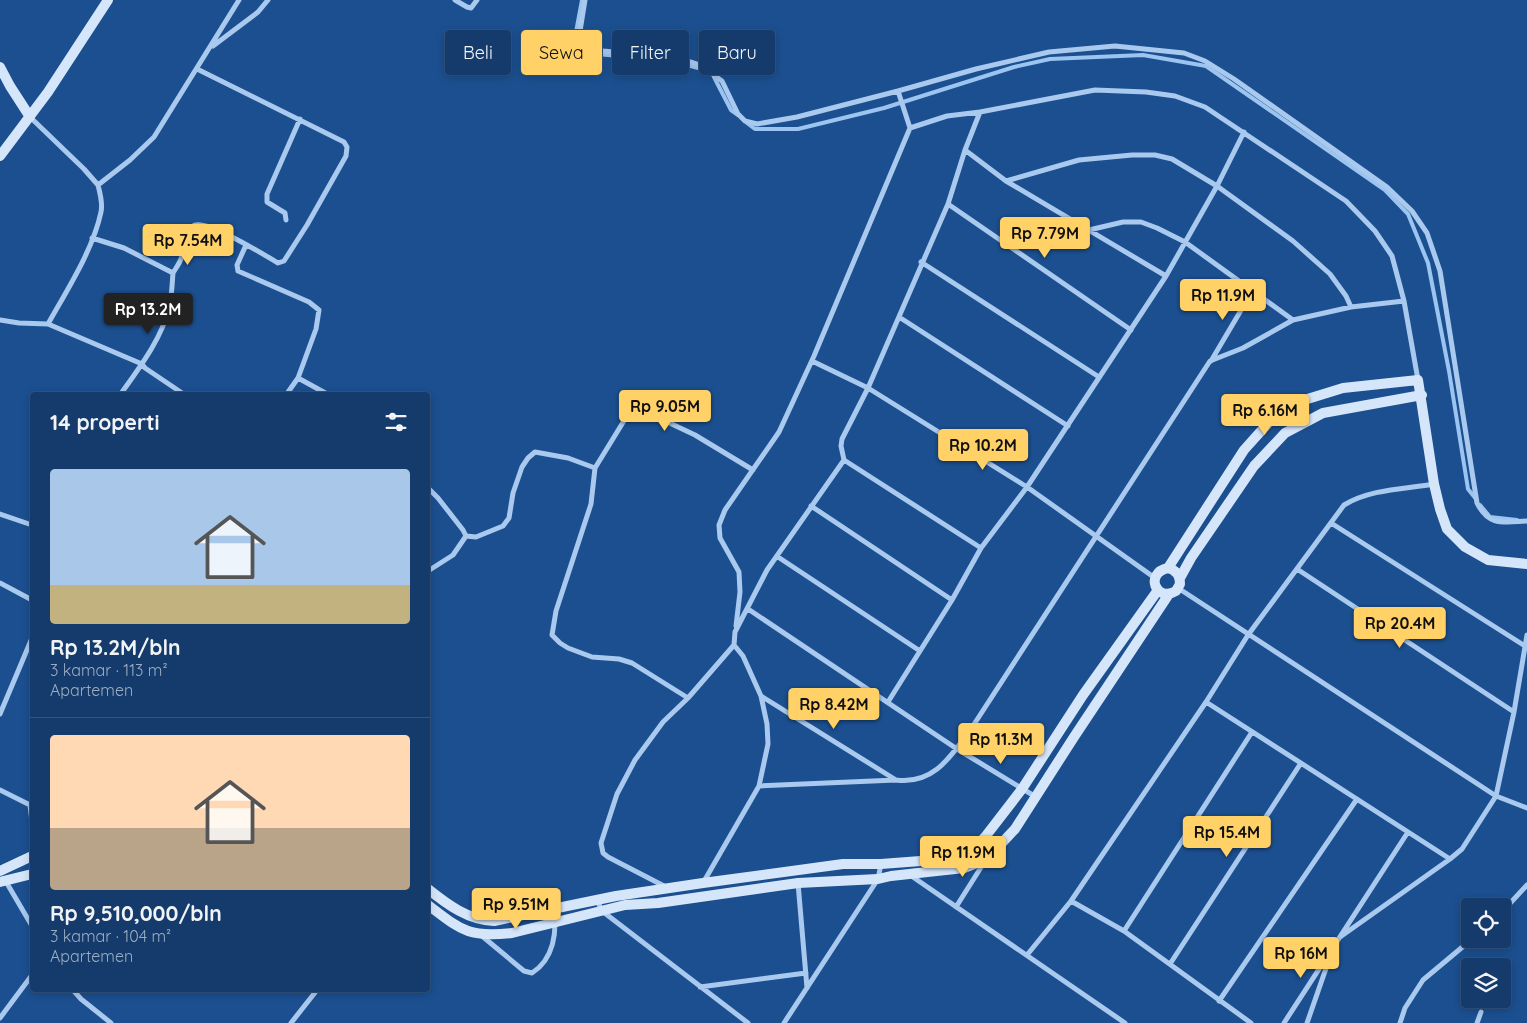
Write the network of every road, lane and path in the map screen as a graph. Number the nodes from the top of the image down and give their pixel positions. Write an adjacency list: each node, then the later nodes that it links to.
1 (108, 0): 12 (street)
2 (239, 0): 7 (street)
3 (268, 0): 7 (street)
4 (455, 0): 5 (street)
5 (476, 0)
6 (585, 0): 10 (street)
7 (210, 47): 9 (street)
8 (0, 67): 12 (street)
9 (197, 69): 13 (street); 19 (street)
10 (898, 91): 14 (street); 59 (street)
11 (980, 112): 14 (street); 15 (street); 16 (street)
12 (30, 117): 17 (street); 19 (street)
13 (300, 119): 22 (street); 26 (street)
14 (909, 126): 38 (street)
15 (1244, 132): 20 (street); 31 (street)
16 (965, 150): 18 (street); 21 (street)
17 (0, 156)
18 (1006, 181): 20 (street); 23 (street)
19 (98, 185): 24 (street)
20 (1218, 186): 25 (street); 32 (street)
21 (948, 204): 27 (street); 37 (street)
22 (286, 220)
23 (1089, 230): 25 (street); 29 (street)
24 (92, 238): 28 (street); 36 (street)
25 (1186, 242): 29 (street); 30 (street)
26 (246, 245): 28 (street); 42 (street)
27 (921, 262): 33 (street); 41 (street)
28 (173, 273): 40 (street)
29 (1166, 276): 37 (street)
30 (1253, 290): 35 (street); 39 (street)
31 (1404, 301): 32 (street); 43 (street)
32 (1351, 308): 35 (street)
33 (899, 317): 44 (street); 50 (street)
34 (0, 320): 36 (street)
35 (1293, 320): 39 (street)
36 (48, 324): 40 (street)
37 (1131, 330): 41 (street)
38 (812, 361): 44 (street); 53 (street)
39 (1210, 361): 63 (street)
40 (142, 364): 45 (street); 46 (street)
41 (1099, 377): 50 (street)
42 (298, 378): 47 (street); 48 (street)
43 (1418, 380): 49 (street); 67 (street)
44 (868, 388): 51 (street); 55 (street)
45 (122, 392)
46 (179, 392)
47 (288, 392)
48 (324, 392)
49 (1422, 395): 54 (street); 72 (street)
50 (1068, 426): 55 (street)
51 (844, 460): 57 (street); 64 (street)
52 (595, 468): 53 (street); 62 (street); 85 (street)
53 (754, 470): 77 (street)
54 (1434, 484): 60 (street); 66 (street)
55 (1027, 486): 63 (street); 64 (street)
56 (430, 490): 62 (street)
57 (811, 506): 65 (street); 75 (street)
58 (0, 514): 61 (street)
59 (1527, 521)
60 (1330, 523): 69 (street); 82 (street)
61 (30, 524)
62 (466, 536): 68 (street)
63 (1097, 536): 70 (street); 91 (street)
64 (981, 548): 75 (street)
65 (778, 556): 76 (street); 83 (street)
66 (1527, 564)
67 (1168, 568): 70 (street); 72 (street)
68 (430, 569)
69 (1297, 569): 78 (street); 88 (street)
70 (1155, 578): 73 (street)
71 (0, 583): 74 (street)
72 (1176, 587): 73 (street); 78 (street); 98 (street)
73 (1158, 590): 95 (street)
74 (30, 599)
75 (952, 600): 83 (street)
76 (748, 609): 77 (street); 86 (street)
77 (735, 632): 81 (street)
78 (1248, 635): 87 (street); 97 (street)
79 (1527, 635): 82 (street)
80 (30, 643): 89 (street)
81 (734, 645): 84 (street); 85 (street)
82 (1525, 646): 88 (street)
83 (920, 651): 86 (street)
84 (761, 696): 93 (street); 94 (street)
85 (688, 698): 114 (street)
86 (888, 702): 91 (street)
87 (1206, 702): 90 (street); 117 (street)
88 (1514, 712): 97 (street)
89 (0, 714)
90 (1252, 732): 92 (street); 125 (street)
91 (957, 749): 93 (street); 95 (street)
92 (1300, 763): 99 (street); 131 (street)
93 (896, 780): 94 (street)
94 (760, 786): 111 (street)
95 (1022, 789): 98 (street); 106 (street)
96 (0, 790): 100 (street)
97 (1496, 796): 101 (street); 105 (street)
98 (1037, 797): 104 (street)
99 (1357, 799): 102 (street); 138 (street)
100 (30, 805)
101 (1527, 808)
102 (1408, 832): 105 (street); 127 (street)
103 (30, 857): 109 (street)
104 (987, 859): 108 (street); 120 (street)
105 (1450, 859): 127 (street)
106 (881, 864): 110 (street); 111 (street)
107 (30, 874): 109 (street)
108 (909, 875): 110 (street); 120 (street)
109 (2, 878): 123 (street)
110 (878, 879): 112 (street); 135 (street)
111 (703, 883): 114 (street)
112 (798, 883): 122 (street); 132 (street)
113 (1527, 885): 118 (street)
114 (670, 889): 116 (street)
115 (430, 890): 121 (street)
116 (597, 900): 121 (street); 122 (street)
117 (1071, 901): 125 (street); 130 (street)
118 (1511, 902)
119 (430, 906): 126 (street)
120 (956, 907): 130 (street)
121 (554, 909): 124 (street)
122 (602, 911): 124 (street); 134 (street)
123 (30, 923)
124 (556, 923): 126 (street); 126 (street)
125 (1124, 931): 131 (street)
126 (480, 935)
127 (1340, 937): 128 (street)
128 (1334, 946): 147 (street); 148 (street)
129 (1461, 948): 149 (street)
130 (1027, 955): 145 (street)
131 (1170, 964): 138 (street)
132 (806, 973): 134 (street); 135 (street)
133 (30, 978): 140 (street)
134 (700, 988): 143 (street)
135 (807, 989): 144 (street)
136 (75, 992): 141 (street)
137 (315, 992): 142 (street)
138 (1219, 1001): 146 (street)
139 (1481, 1012): 150 (street)
140 (0, 1018)
141 (111, 1023)
142 (291, 1023)
143 (748, 1023)
144 (784, 1023)
145 (1125, 1023)
146 (1251, 1023)
147 (1284, 1023)
148 (1307, 1023)
149 (1400, 1023)
150 (1476, 1023)

